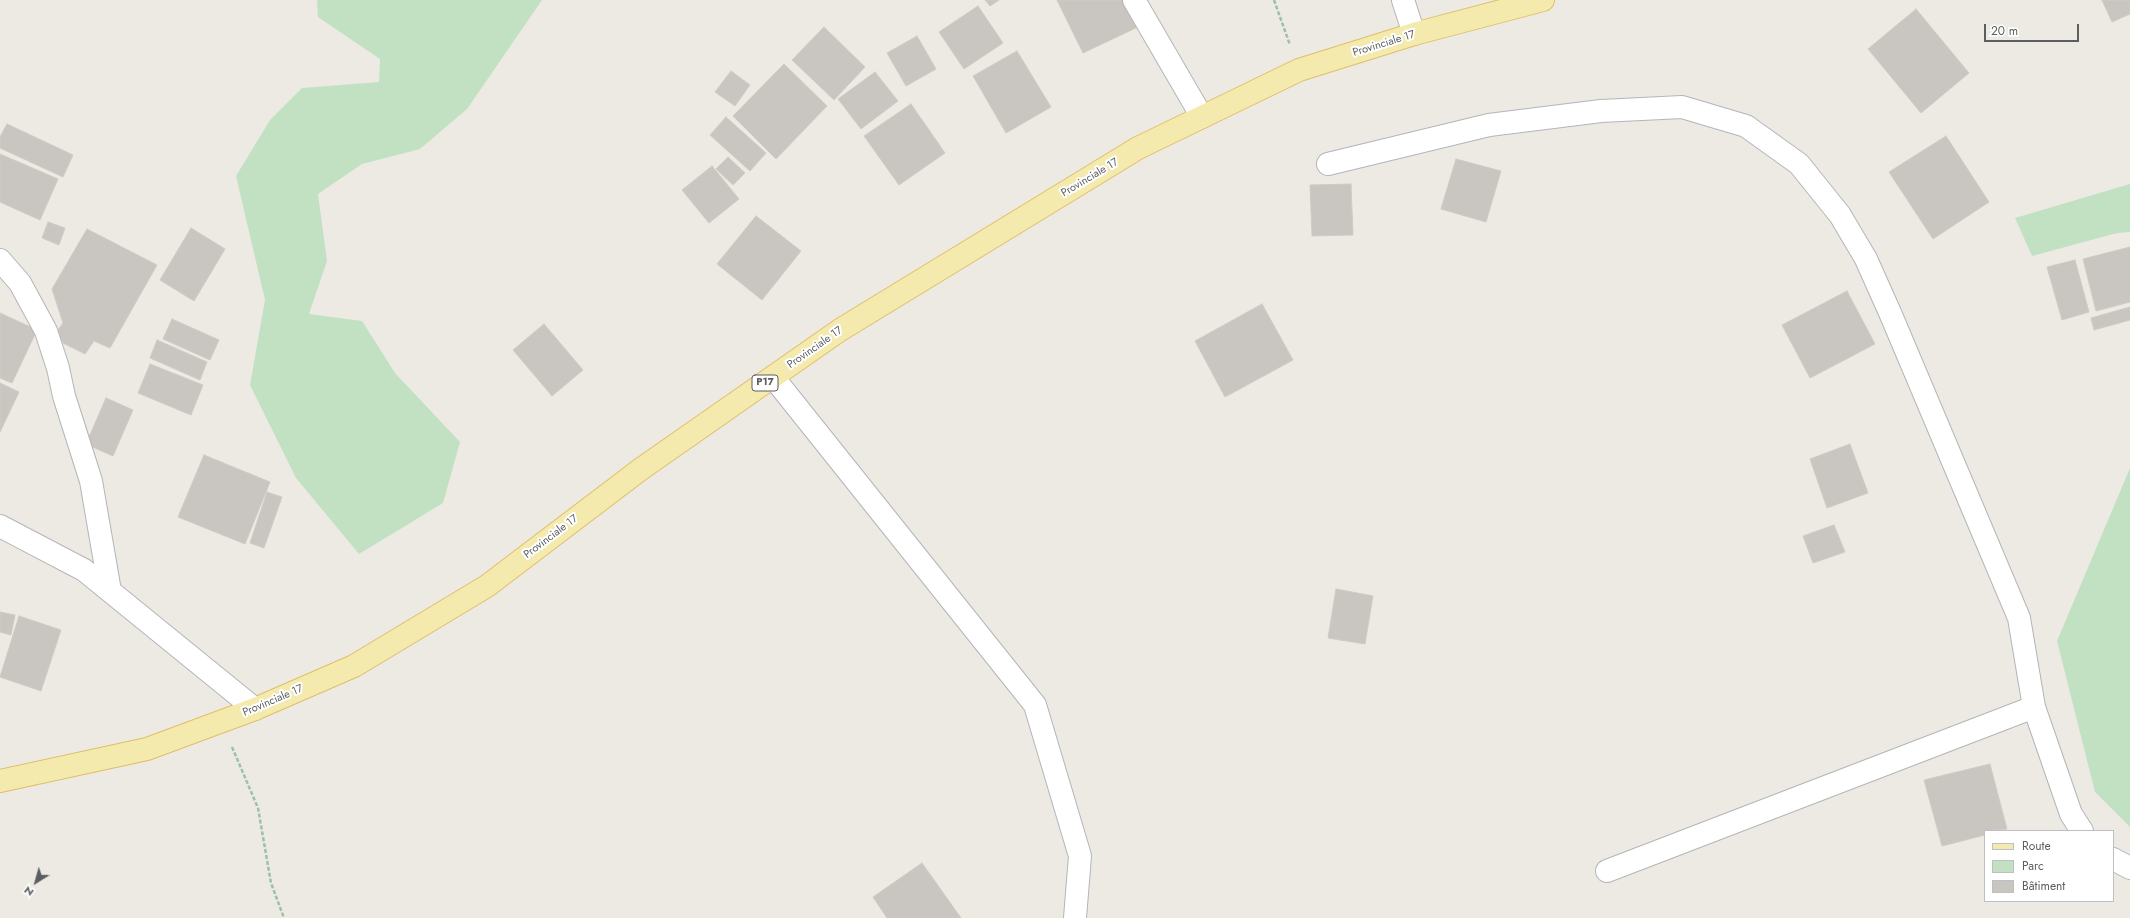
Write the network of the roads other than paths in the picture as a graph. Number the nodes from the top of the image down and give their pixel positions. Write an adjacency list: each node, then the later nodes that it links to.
1 (1134, 0): 5 (street)
2 (1403, 0): 4 (street)
3 (1543, 0): 4 (main road, Provinciale 17 / P17)
4 (1414, 34): 5 (main road, Provinciale 17 / P17)
5 (1202, 117): 8 (main road, Provinciale 17 / P17)
6 (1328, 164): 11 (street)
7 (0, 260): 10 (street)
8 (773, 377): 12 (main road, Provinciale 17 / P17); 18 (street)
9 (0, 526): 10 (street)
10 (110, 591): 12 (street)
11 (2034, 707): 14 (street); 17 (street)
12 (255, 709): 13 (main road, Provinciale 17 / P17)
13 (0, 781)
14 (2081, 830)
15 (2114, 860): 16 (street)
16 (2130, 868)
17 (1607, 870)
18 (1076, 918)

